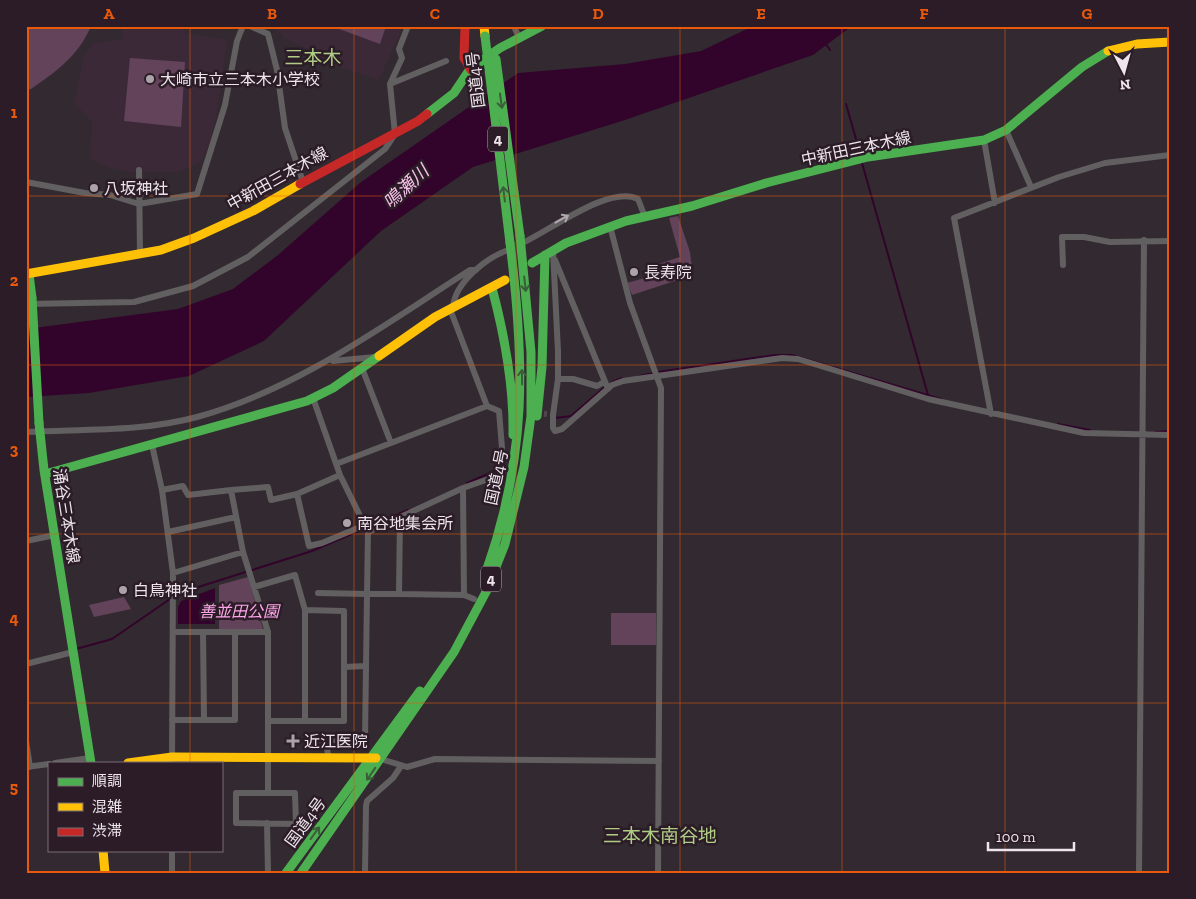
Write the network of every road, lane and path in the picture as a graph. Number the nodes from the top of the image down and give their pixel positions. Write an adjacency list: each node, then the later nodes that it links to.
1 (243, 26): 23 (street)
2 (250, 26): 20 (street)
3 (408, 26): 13 (street)
4 (465, 26): 12 (main road)
5 (484, 26): 8 (main road, 国道4号 / 4)
6 (514, 26): 9 (street)
7 (542, 26): 9 (main road, 中新田三本木線)
8 (490, 33): 26 (main road, 国道4号 / 4, one-way to 26, bridge); 29 (main road, 国道4号 / 4, one-way to 8, bridge)
9 (519, 38): 12 (main road, 中新田三本木線)
10 (1170, 42): 14 (main road, 中新田三本木線)
11 (446, 61): 13 (street)
12 (471, 70): 15 (main road, 中新田三本木線)
13 (390, 84): 15 (street)
14 (1006, 130): 16 (main road, 中新田三本木線); 21 (street)
15 (395, 134): 20 (main road, 中新田三本木線); 38 (street)
16 (984, 140): 22 (street); 24 (main road, 中新田三本木線)
17 (1170, 155): 21 (street)
18 (139, 170): 23 (street)
19 (26, 182): 23 (street)
20 (303, 182): 30 (main road, 中新田三本木線)
21 (1031, 187): 22 (street)
22 (995, 203): 50 (street)
23 (139, 204): 30 (street)
24 (645, 217): 25 (main road, 中新田三本木線); 26 (street, one-way to 24)
25 (610, 226): 31 (main road, 中新田三本木線); 43 (street)
26 (520, 240): 65 (main road, 国道4号 / 4, one-way to 65)
27 (1144, 240): 28 (street); 33 (street); 53 (street)
28 (1170, 240)
29 (511, 246): 34 (street); 60 (main road, 国道4号 / 4, one-way to 29)
30 (140, 254): 35 (main road, 中新田三本木線)
31 (551, 256): 32 (main road, 中新田三本木線); 44 (street); 45 (street); 65 (main road)
32 (532, 263)
33 (1063, 265)
34 (476, 270): 39 (street); 41 (street)
35 (28, 274): 38 (main road, 涌谷三本木線)
36 (505, 280): 37 (main road)
37 (492, 288): 39 (main road); 60 (main road)
38 (29, 301): 51 (main road, 涌谷三本木線, bridge)
39 (451, 308): 40 (main road); 47 (street)
40 (375, 357): 41 (street); 42 (main road)
41 (329, 361): 51 (street)
42 (362, 368): 46 (main road); 55 (street)
43 (657, 373): 45 (street); 50 (street); 100 (street)
44 (558, 379): 45 (street); 45 (street)
45 (606, 386)
46 (312, 398): 56 (main road); 57 (street)
47 (487, 406): 48 (street); 55 (street)
48 (499, 411): 49 (street); 61 (street)
49 (508, 411)
50 (991, 411): 53 (street)
51 (40, 427): 52 (street); 58 (main road, 涌谷三本木線)
52 (26, 432)
53 (1142, 433): 54 (street); 117 (street)
54 (1170, 434)
55 (391, 443): 57 (street)
56 (152, 445): 58 (main road); 62 (street)
57 (336, 464): 59 (street)
58 (45, 474): 70 (main road, 涌谷三本木線)
59 (340, 475): 64 (street); 68 (street)
60 (511, 482): 79 (main road, 国道4号 / 4)
61 (464, 488): 67 (street); 78 (street)
62 (162, 490): 63 (street); 69 (street)
63 (231, 490): 64 (street); 66 (street)
64 (297, 494): 68 (street)
65 (512, 513): 97 (main road, 国道4号 / 4)
66 (236, 517): 69 (street); 72 (street)
67 (400, 517): 68 (street); 77 (street)
68 (366, 528): 76 (street)
69 (168, 532): 73 (street)
70 (55, 535): 71 (street); 85 (main road, 涌谷三本木線)
71 (26, 541)
72 (244, 552): 73 (street); 74 (street)
73 (173, 574): 81 (street)
74 (254, 587): 80 (street); 84 (street)
75 (318, 593): 76 (street)
76 (367, 594): 77 (street); 87 (street)
77 (399, 594): 78 (street)
78 (464, 595): 79 (street)
79 (474, 599): 96 (main road, 国道4号 / 4)
80 (305, 610): 88 (street); 92 (street)
81 (173, 632): 82 (street); 89 (street)
82 (204, 632): 83 (street); 90 (street)
83 (235, 632): 84 (street); 90 (street)
84 (268, 632): 91 (street)
85 (73, 652): 86 (street); 98 (main road, 涌谷三本木線)
86 (26, 664)
87 (366, 666): 88 (street); 95 (street)
88 (344, 667): 92 (street)
89 (172, 720): 90 (street); 99 (street)
90 (204, 720)
91 (268, 721): 92 (street); 94 (street)
92 (305, 721)
93 (26, 741): 105 (street)
94 (268, 756): 95 (main road); 99 (main road); 106 (street)
95 (328, 757): 96 (main road)
96 (370, 758): 97 (main road); 113 (main road, 国道4号 / 4, one-way to 96)
97 (381, 759): 104 (street); 114 (main road, 国道4号 / 4, one-way to 114)
98 (90, 760): 101 (street)
99 (172, 760): 102 (main road)
100 (659, 761): 104 (street); 116 (street)
101 (67, 762)
102 (143, 762)
103 (48, 764): 105 (street)
104 (401, 766): 115 (street)
105 (28, 767)
106 (268, 793): 107 (street); 107 (street)
107 (267, 823): 112 (street)
108 (104, 852): 110 (main road)
109 (172, 852): 111 (street)
110 (106, 873)
111 (172, 873)
112 (268, 873)
113 (286, 873)
114 (301, 873)
115 (365, 873)
116 (658, 873)
117 (1139, 873)

